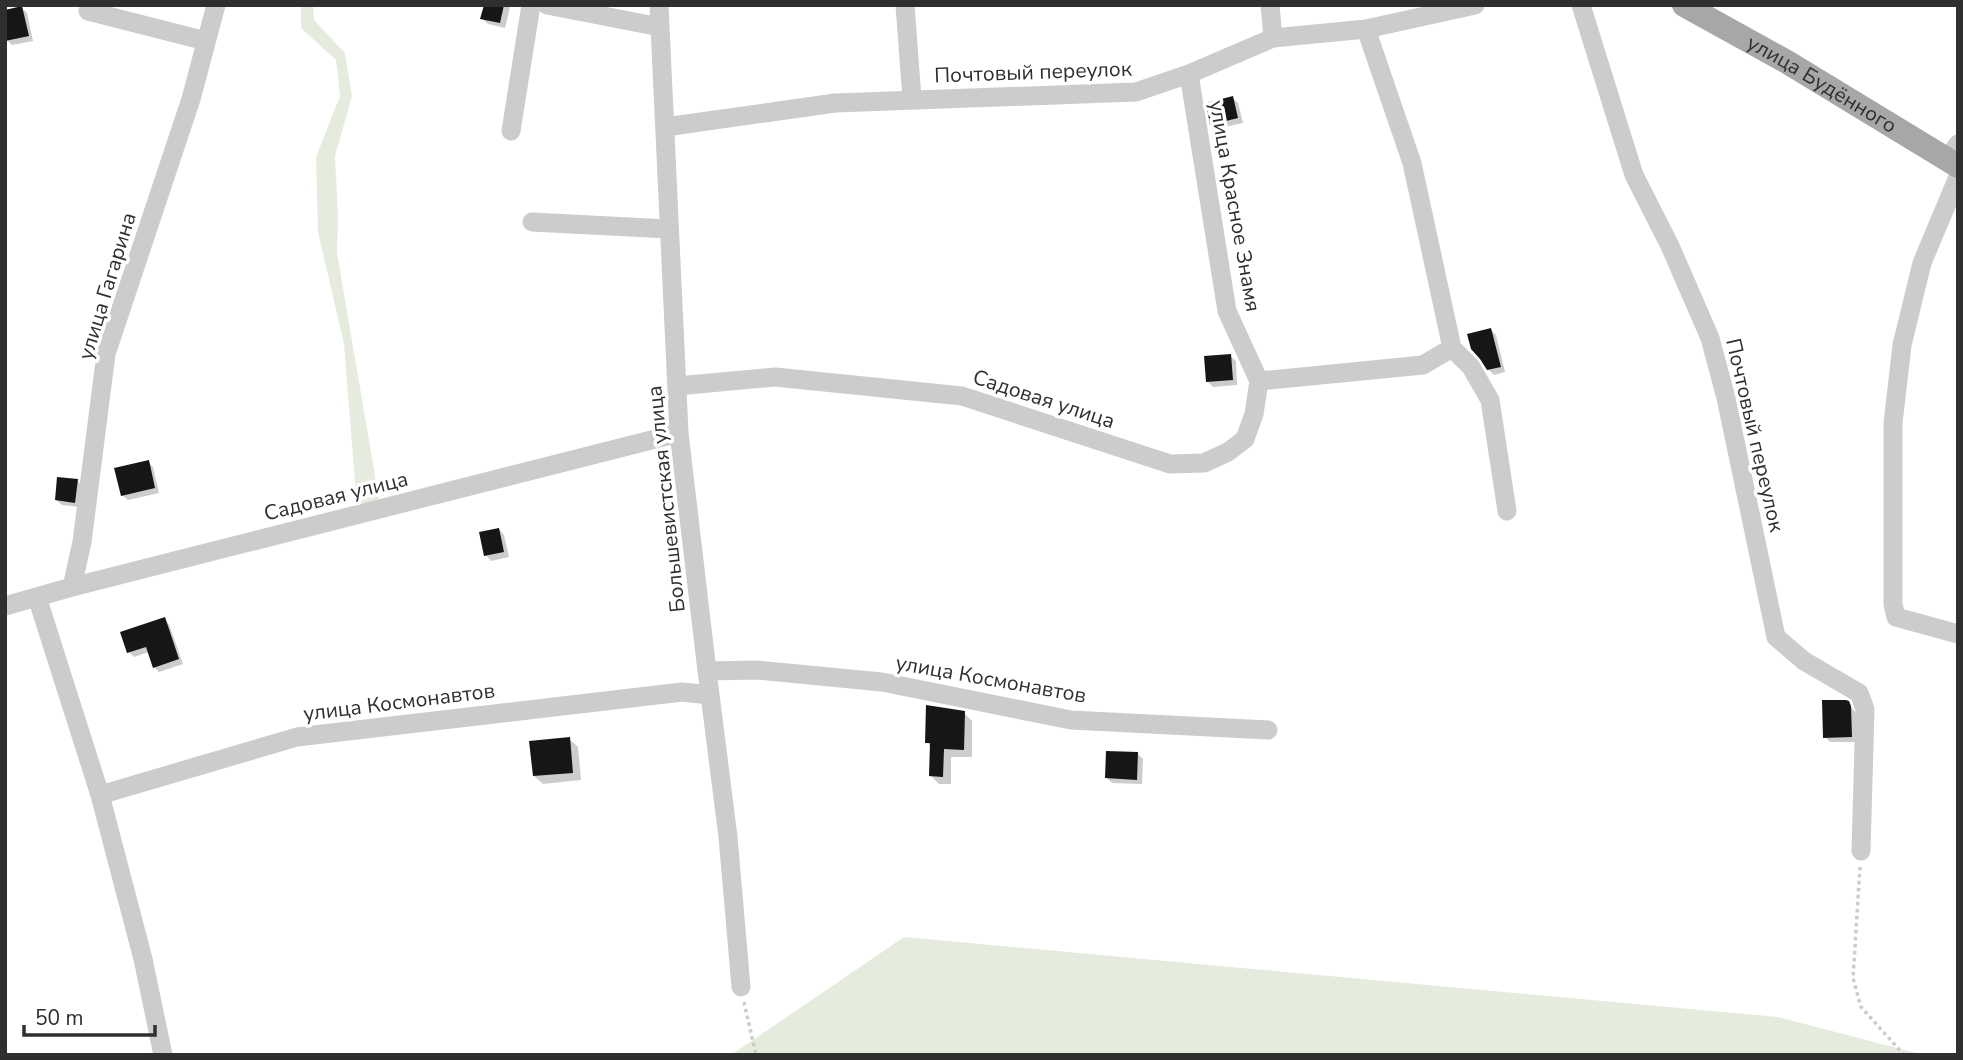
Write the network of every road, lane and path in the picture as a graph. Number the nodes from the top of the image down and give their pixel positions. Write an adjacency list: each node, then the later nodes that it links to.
1 (216, 5): 14 (street, улица Гагарина)
2 (531, 5): 18 (street)
3 (547, 5): 11 (street)
4 (660, 5): 11 (street, Большевистская улица)
5 (905, 5): 16 (street)
6 (1270, 5): 13 (street)
7 (1475, 5): 12 (street, Почтовый переулок)
8 (1581, 5): 35 (street, Почтовый переулок)
9 (1684, 5): 19 (main road, улица Будённого)
10 (88, 11): 14 (street)
11 (660, 27): 17 (street, Большевистская улица)
12 (1366, 29): 13 (street, Почтовый переулок); 22 (street)
13 (1273, 38): 15 (street, Почтовый переулок)
14 (206, 41): 27 (street, улица Гагарина)
15 (1189, 74): 16 (street, Почтовый переулок); 23 (street, улица Красное Знамя)
16 (912, 99): 17 (street, Почтовый переулок)
17 (665, 127): 21 (street, Большевистская улица)
18 (511, 131)
19 (1955, 162): 30 (street)
20 (532, 222): 21 (street)
21 (670, 229): 24 (street, Большевистская улица)
22 (1452, 348): 23 (street); 26 (street)
23 (1259, 381): 24 (street, Садовая улица)
24 (677, 386): 25 (street, Большевистская улица)
25 (679, 433): 27 (street, Садовая улица); 31 (street, Большевистская улица)
26 (1507, 511)
27 (72, 587): 28 (street, Садовая улица)
28 (37, 597): 29 (street, Садовая улица); 34 (street)
29 (5, 606)
30 (1958, 634)
31 (706, 671): 32 (street, Большевистская улица); 33 (street, улица Космонавтов)
32 (709, 695): 34 (street, улица Космонавтов); 36 (street, Большевистская улица)
33 (1268, 730)
34 (100, 795): 37 (street)
35 (1861, 851): 39 (path)
36 (741, 987): 38 (path)
37 (163, 1055)
38 (755, 1055)
39 (1904, 1055)

